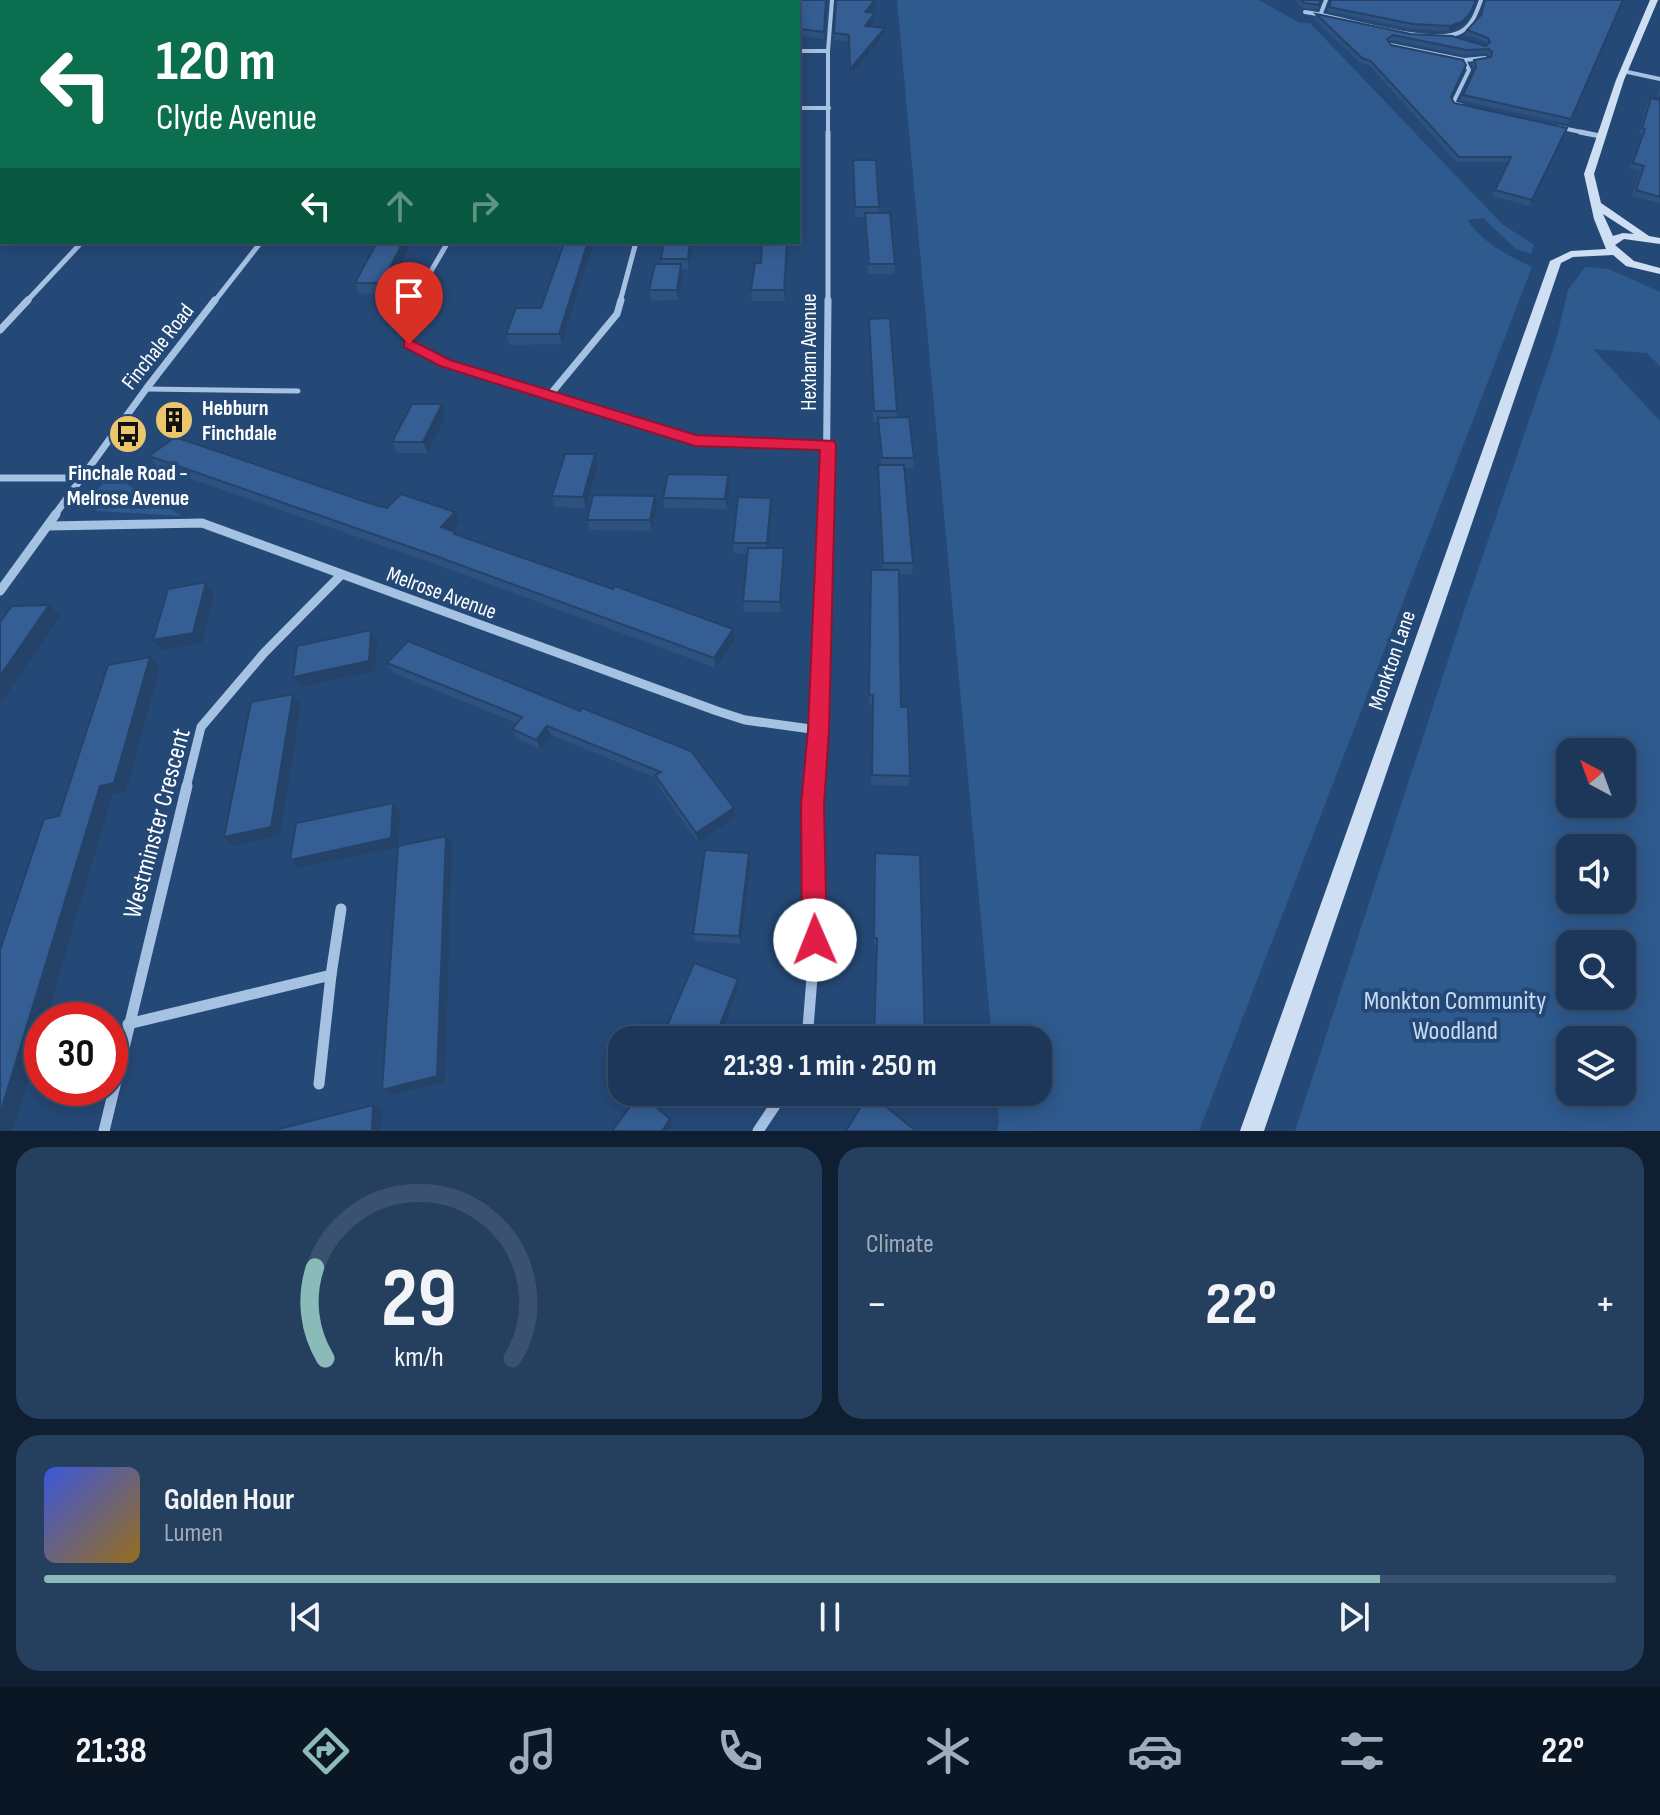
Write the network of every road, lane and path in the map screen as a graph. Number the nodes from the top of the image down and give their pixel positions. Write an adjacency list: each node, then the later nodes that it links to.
1 (832, 0): 11 (street, Hexham Avenue)
2 (1326, 0): 6 (street)
3 (1481, 0): 7 (street)
4 (1654, 0): 14 (street)
5 (1305, 12): 6 (street)
6 (1321, 13): 7 (street)
7 (1452, 36): 8 (street)
8 (1458, 39)
9 (1390, 45): 13 (street)
10 (800, 51): 11 (street)
11 (828, 51): 18 (street, Hexham Avenue)
12 (1485, 58): 13 (street)
13 (1464, 60): 16 (street)
14 (1623, 71): 15 (street); 20 (street)
15 (1660, 79)
16 (1468, 107)
17 (800, 108): 18 (street)
18 (829, 108): 35 (street, Hexham Avenue)
19 (1556, 126): 20 (street)
20 (1600, 136): 21 (street)
21 (1599, 206): 22 (street); 27 (street)
22 (1654, 240): 27 (street)
23 (80, 244): 31 (street)
24 (259, 244): 32 (street, Finchale Road)
25 (447, 244): 34 (street)
26 (635, 244): 34 (street)
27 (1611, 247): 28 (street); 51 (street, Monkton Lane)
28 (1630, 264): 29 (street); 30 (street)
29 (1660, 271)
30 (1660, 279)
31 (0, 330)
32 (146, 389): 33 (lane); 37 (street, Finchale Road)
33 (298, 391)
34 (549, 396): 35 (street)
35 (828, 445): 41 (street, Hexham Avenue)
36 (0, 478): 37 (street)
37 (81, 478): 38 (street, Finchale Road)
38 (49, 526): 39 (street, Melrose Avenue); 40 (street, Finchale Road)
39 (341, 575): 41 (street, Melrose Avenue); 44 (street, Westminster Crescent)
40 (0, 591)
41 (818, 730): 45 (street, Hexham Avenue)
42 (341, 909): 43 (street)
43 (331, 975): 44 (street); 46 (street)
44 (128, 1024)
45 (808, 1026)
46 (319, 1084)
47 (110, 1106): 49 (street, Westminster Crescent)
48 (775, 1106): 50 (street)
49 (104, 1131)
50 (758, 1131)
51 (1252, 1131)

